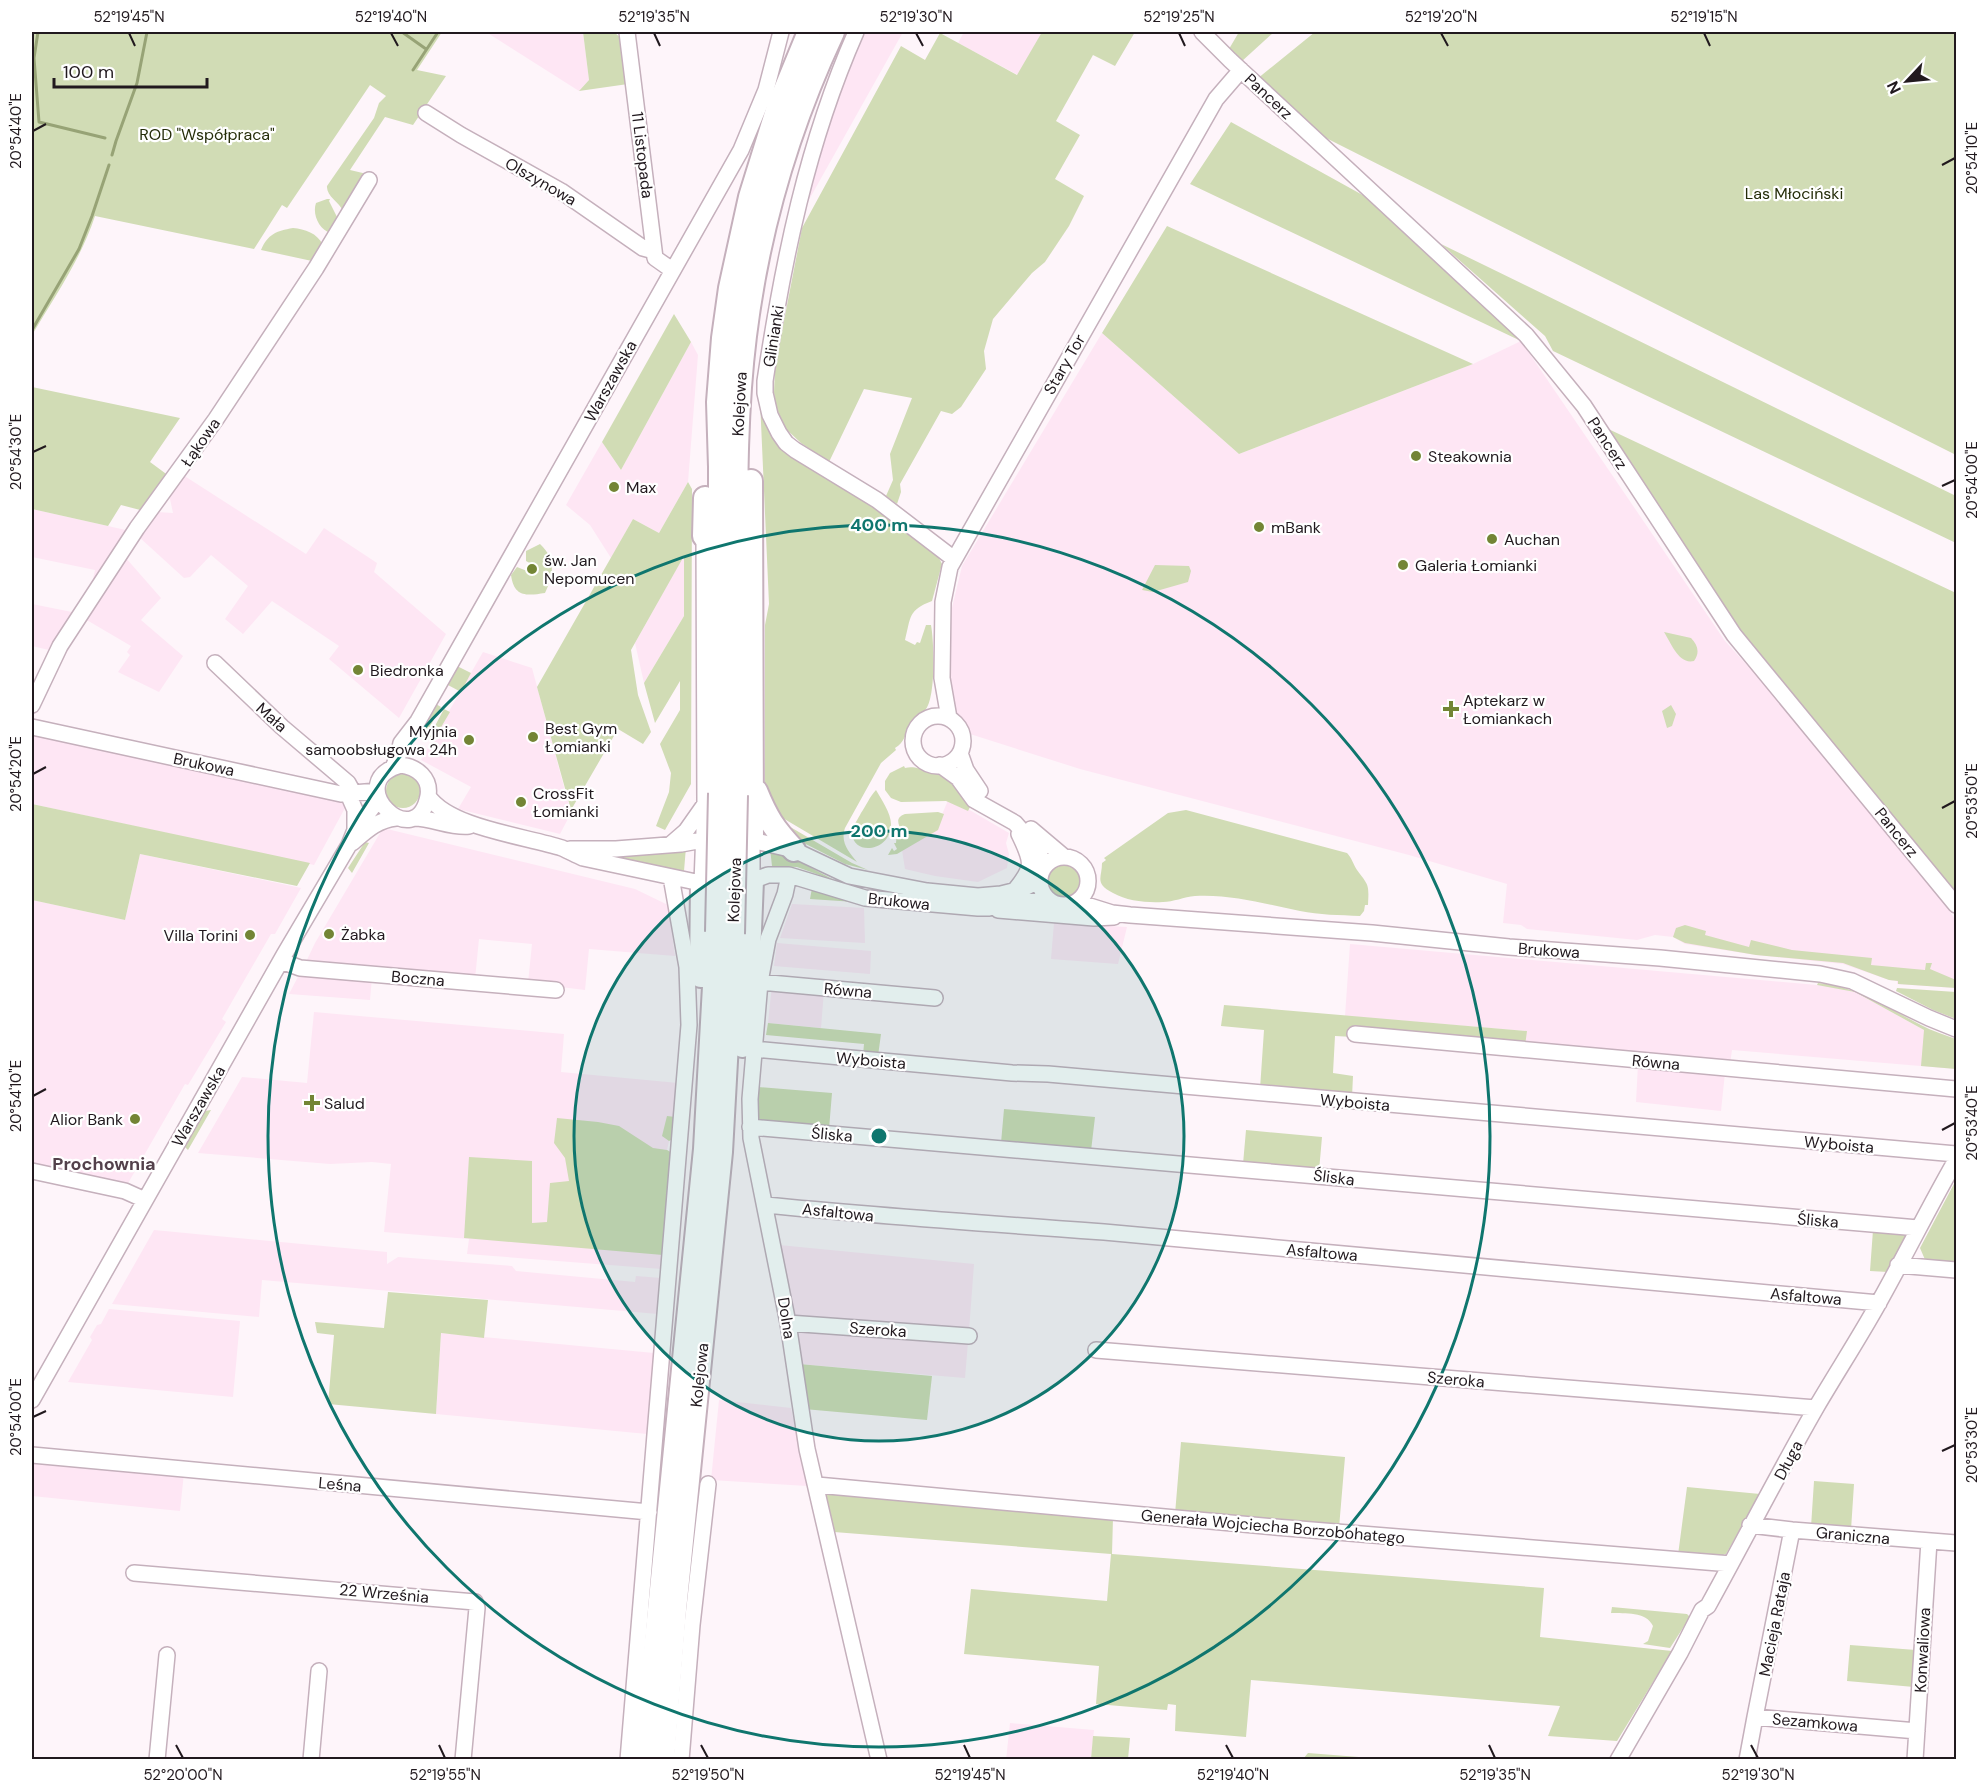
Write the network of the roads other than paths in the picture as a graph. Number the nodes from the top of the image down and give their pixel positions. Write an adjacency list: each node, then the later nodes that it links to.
1 (627, 32): 10 (street, 11 Listopada)
2 (782, 32): 11 (street, Warszawska)
3 (809, 32): 12 (highway, Kolejowa)
4 (832, 32): 27 (highway, Kolejowa)
5 (856, 32): 14 (street, Glinianki)
6 (1202, 32): 7 (street, Pancerz)
7 (1241, 70): 14 (street, Stary Tor); 52 (street, Pancerz)
8 (426, 113): 10 (street, Olszynowa)
9 (369, 180): 17 (street, Łąkowa)
10 (654, 251): 11 (street)
11 (672, 270): 20 (street, Warszawska)
12 (718, 402): 13 (highway); 27 (highway, Kolejowa)
13 (704, 536): 27 (street)
14 (954, 559): 16 (street, Stary Tor)
15 (215, 663): 26 (street, Mała)
16 (942, 678): 18 (street, Stary Tor); 19 (street, Stary Tor)
17 (32, 705)
18 (929, 717): 19 (street); 23 (street)
19 (949, 718): 22 (street)
20 (418, 721): 24 (street, Warszawska); 25 (street, Warszawska)
21 (32, 727): 26 (street, Brukowa)
22 (960, 753): 23 (street); 30 (street)
23 (940, 765): 30 (street)
24 (393, 767): 25 (street); 28 (street)
25 (415, 768): 29 (street)
26 (351, 794): 28 (street, Brukowa); 35 (street, Warszawska)
27 (728, 794): 36 (highway); 37 (street); 38 (street); 41 (highway); 74 (highway, Kolejowa, bridge)
28 (378, 795): 31 (street); 35 (street, Warszawska)
29 (428, 796): 32 (street); 34 (street)
30 (997, 812): 33 (street)
31 (396, 818): 32 (street); 39 (street, Warszawska)
32 (414, 818): 34 (street)
33 (1012, 821): 42 (street); 43 (street); 49 (street)
34 (473, 825): 40 (street)
35 (355, 830): 39 (street, Warszawska)
36 (752, 839): 37 (street, Brukowa); 41 (street, Brukowa); 46 (street)
37 (705, 840): 38 (street); 47 (street)
38 (671, 844): 40 (street)
39 (350, 845): 55 (street, Warszawska)
40 (564, 849): 45 (street)
41 (794, 850): 49 (street, Brukowa)
42 (1063, 856): 43 (street); 48 (street)
43 (1042, 873): 49 (street, Brukowa); 50 (street)
44 (789, 875): 46 (street, Brukowa); 53 (street, Brukowa); 56 (street, Dolna)
45 (671, 877): 47 (street); 82 (street)
46 (752, 880): 47 (street, Brukowa); 74 (highway)
47 (702, 883): 74 (highway)
48 (1088, 886): 51 (street); 54 (street, Brukowa)
49 (1014, 891)
50 (1048, 900): 51 (street); 53 (street, Brukowa)
51 (1077, 902): 54 (street, Brukowa)
52 (1956, 905)
53 (989, 908): 54 (street)
54 (1130, 915): 59 (street, Brukowa)
55 (281, 961): 57 (street, Boczna); 67 (street, Warszawska)
56 (760, 982): 58 (street, Równa); 61 (street, Dolna)
57 (556, 990)
58 (935, 998)
59 (1956, 1029)
60 (1355, 1034): 62 (street, Równa)
61 (754, 1049): 63 (street, Dolna); 64 (street, Wyboista)
62 (1956, 1089)
63 (750, 1127): 68 (street, Dolna); 69 (street, Śliska)
64 (1956, 1154)
65 (1956, 1160): 69 (street, Długa)
66 (32, 1171): 67 (street)
67 (145, 1200): 77 (street, Warszawska)
68 (765, 1205): 72 (street, Asfaltowa); 73 (street, Dolna)
69 (1918, 1228): 70 (street, Długa)
70 (1898, 1265): 71 (street); 72 (street, Długa)
71 (1956, 1270)
72 (1879, 1303): 78 (street, Długa)
73 (788, 1323): 75 (street, Szeroka); 81 (street, Dolna)
74 (695, 1330): 97 (highway, Kolejowa); 98 (highway, Kolejowa)
75 (969, 1336)
76 (1096, 1350): 78 (street, Szeroka)
77 (32, 1400)
78 (1816, 1408): 83 (street, Długa)
79 (32, 1455): 82 (street, Leśna)
80 (708, 1484): 99 (street)
81 (817, 1485): 87 (street, Generała Wojciecha Borzobohatego); 100 (street, Dolna)
82 (649, 1512): 96 (street)
83 (1750, 1525): 84 (street, Graniczna); 87 (street, Długa)
84 (1792, 1530): 85 (street, Graniczna); 91 (street, Macieja Rataja)
85 (1929, 1541): 86 (street, Graniczna); 92 (street, Konwaliowa)
86 (1956, 1544)
87 (1731, 1564): 101 (street, Długa)
88 (134, 1573): 95 (street, 22 Września)
89 (167, 1654): 93 (street)
90 (319, 1671): 94 (street)
91 (1755, 1718): 92 (street, Sezamkowa); 102 (street, Sezamkowa)
92 (1917, 1731): 103 (street, Konwaliowa)
93 (158, 1760)
94 (311, 1760)
95 (463, 1760)
96 (628, 1760)
97 (644, 1760)
98 (663, 1760)
99 (681, 1760)
100 (879, 1760)
101 (1618, 1760)
102 (1748, 1760)
103 (1915, 1760)

